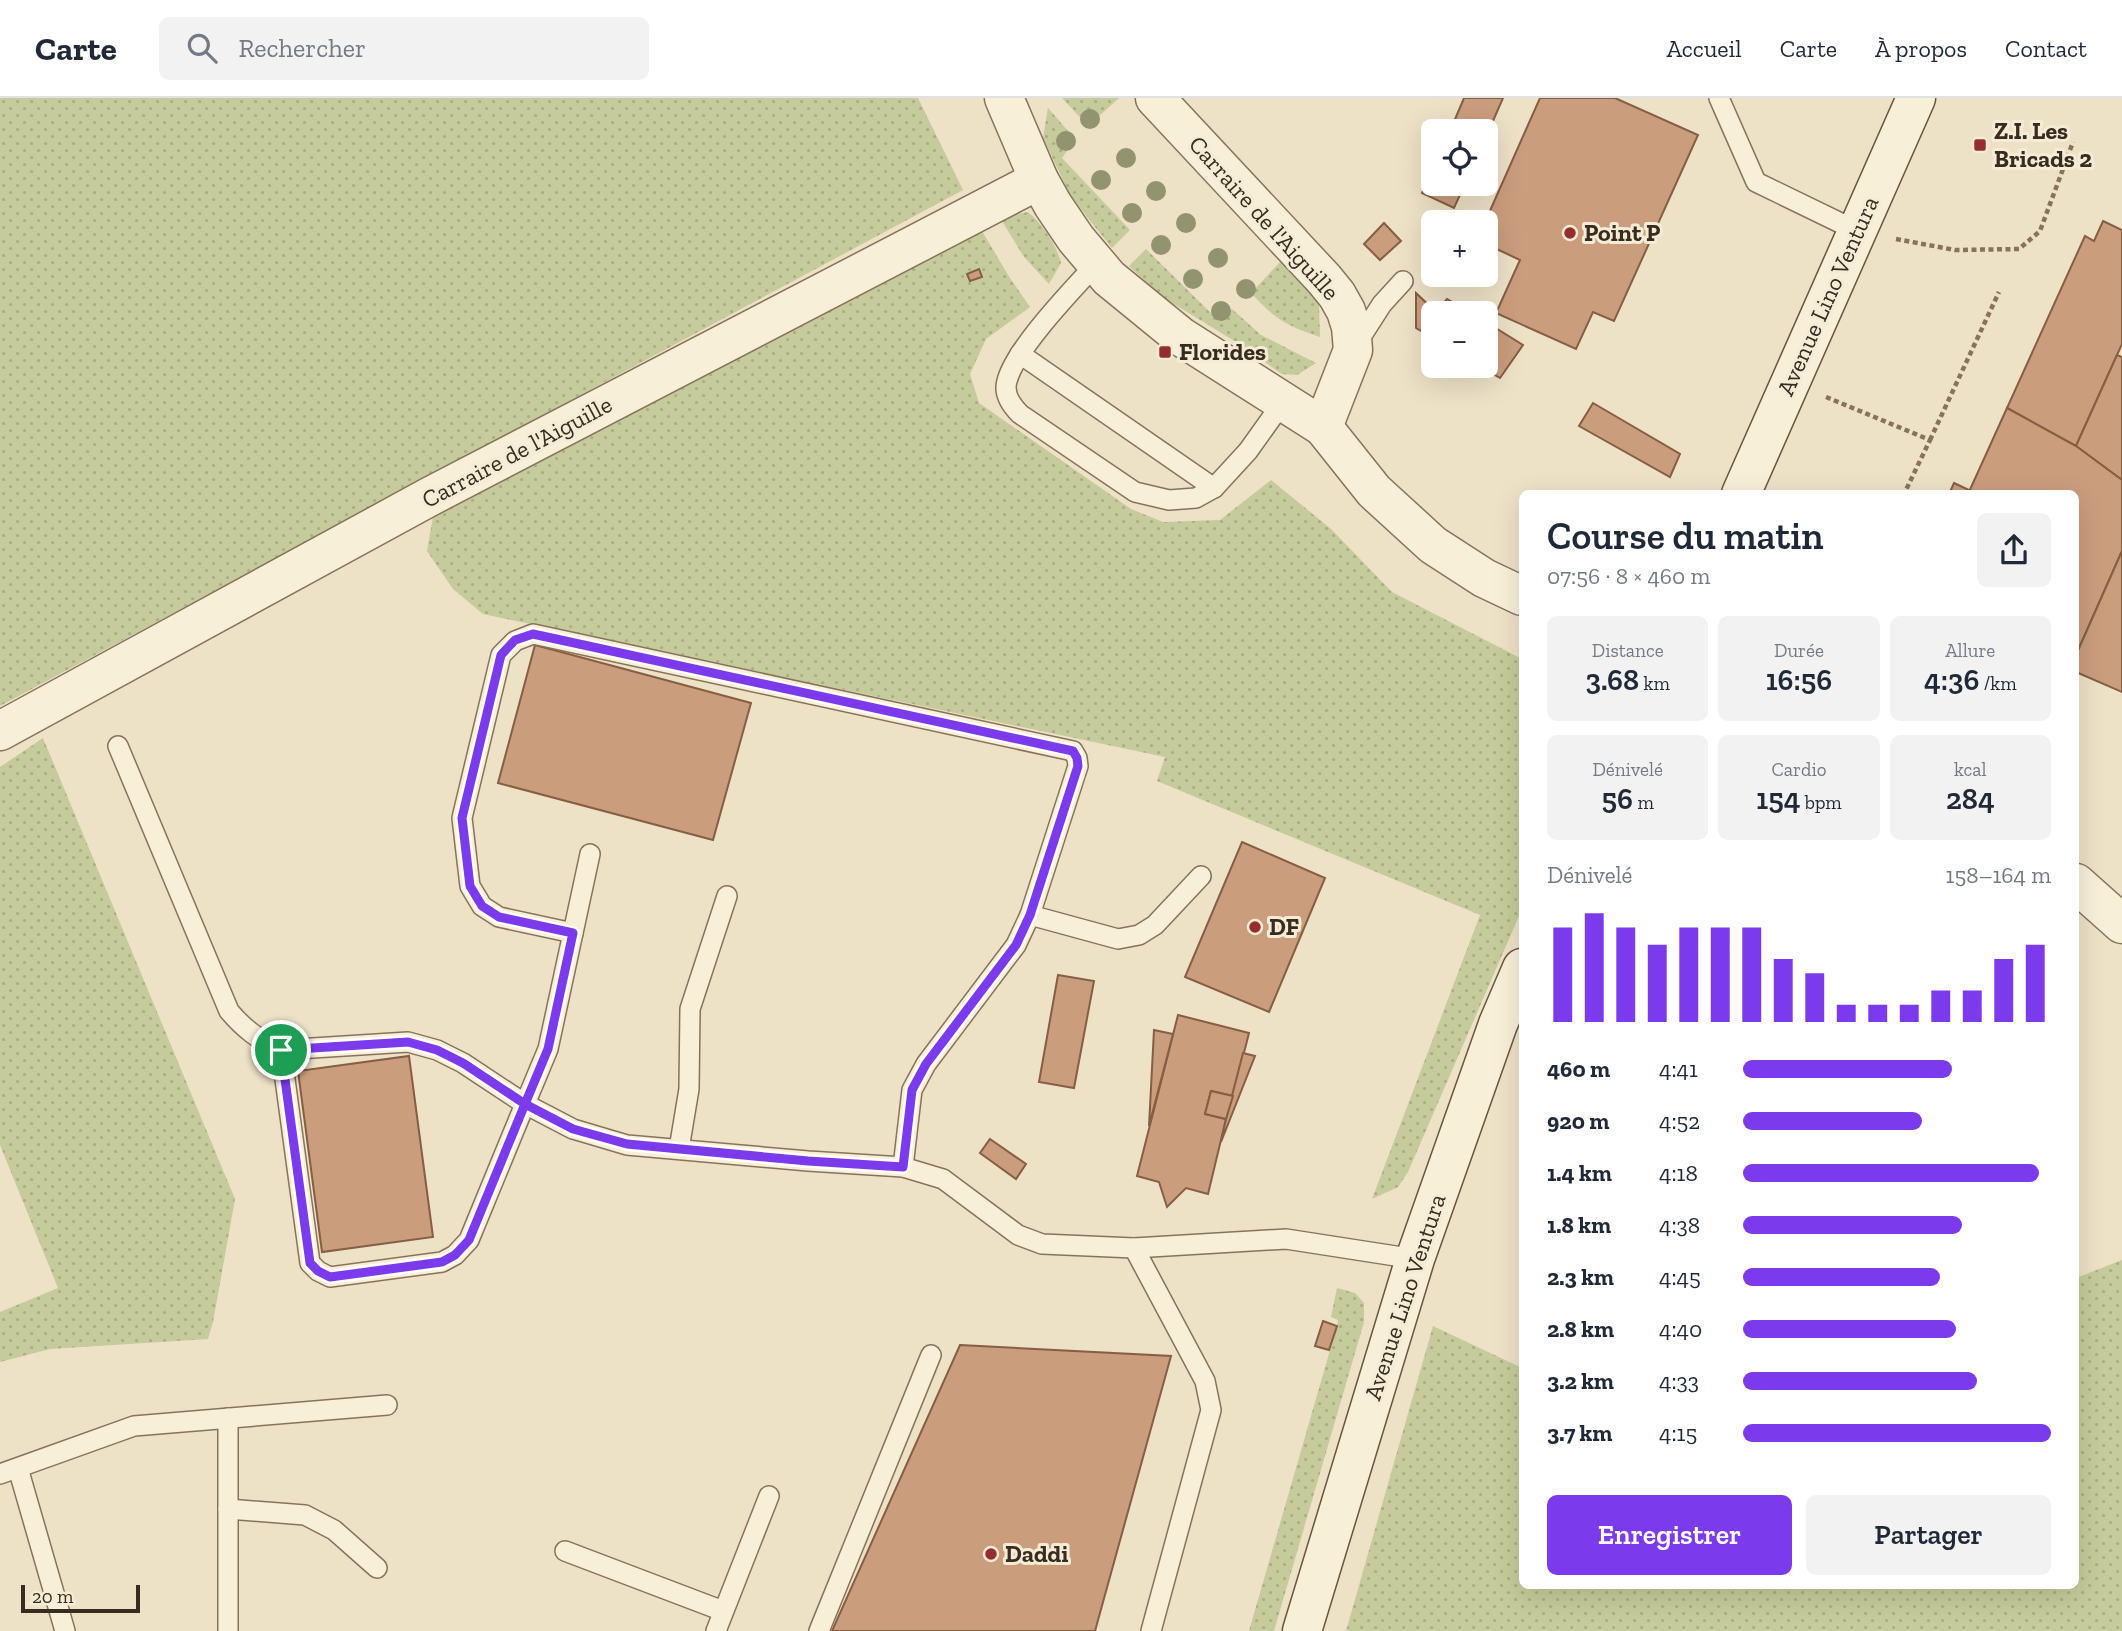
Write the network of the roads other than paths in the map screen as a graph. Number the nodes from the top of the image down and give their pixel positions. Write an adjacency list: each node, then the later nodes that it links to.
1 (1004, 98): 5 (street)
2 (1155, 98): 9 (street, Carraire de l'Aiguille)
3 (1719, 98): 6 (lane)
4 (1916, 98): 6 (street, Avenue Lino Ventura)
5 (1039, 180): 7 (street); 16 (street, Carraire de l'Aiguille)
6 (1857, 231): 14 (street, Avenue Lino Ventura)
7 (1097, 263): 10 (lane); 11 (street)
8 (1403, 281): 9 (lane)
9 (1353, 350): 12 (street)
10 (1020, 354): 13 (lane); 13 (lane)
11 (1283, 402): 12 (street); 13 (lane)
12 (1323, 427): 15 (street)
13 (1214, 488)
14 (1743, 490)
15 (1519, 595)
16 (0, 731)
17 (118, 747): 26 (lane)
18 (590, 854): 24 (lane)
19 (1201, 876): 22 (lane)
20 (2079, 886): 23 (street)
21 (727, 896): 28 (lane)
22 (1030, 915): 24 (lane); 29 (lane)
23 (2122, 924)
24 (573, 933): 27 (lane)
25 (1519, 975): 31 (street, Avenue Lino Ventura)
26 (281, 1050): 27 (lane); 27 (lane)
27 (525, 1104): 28 (lane)
28 (679, 1149): 29 (lane)
29 (903, 1167): 30 (lane)
30 (1134, 1248): 31 (lane); 45 (lane)
31 (1415, 1259): 46 (street, Avenue Lino Ventura)
32 (931, 1355): 44 (lane)
33 (387, 1405): 34 (lane)
34 (228, 1418): 35 (lane); 37 (lane)
35 (9, 1471): 41 (lane)
36 (769, 1496): 40 (lane)
37 (228, 1509): 39 (lane); 42 (lane)
38 (565, 1551): 40 (lane)
39 (376, 1568)
40 (723, 1611): 43 (lane)
41 (65, 1631)
42 (228, 1631)
43 (716, 1631)
44 (819, 1631)
45 (1151, 1631)
46 (1302, 1631)

